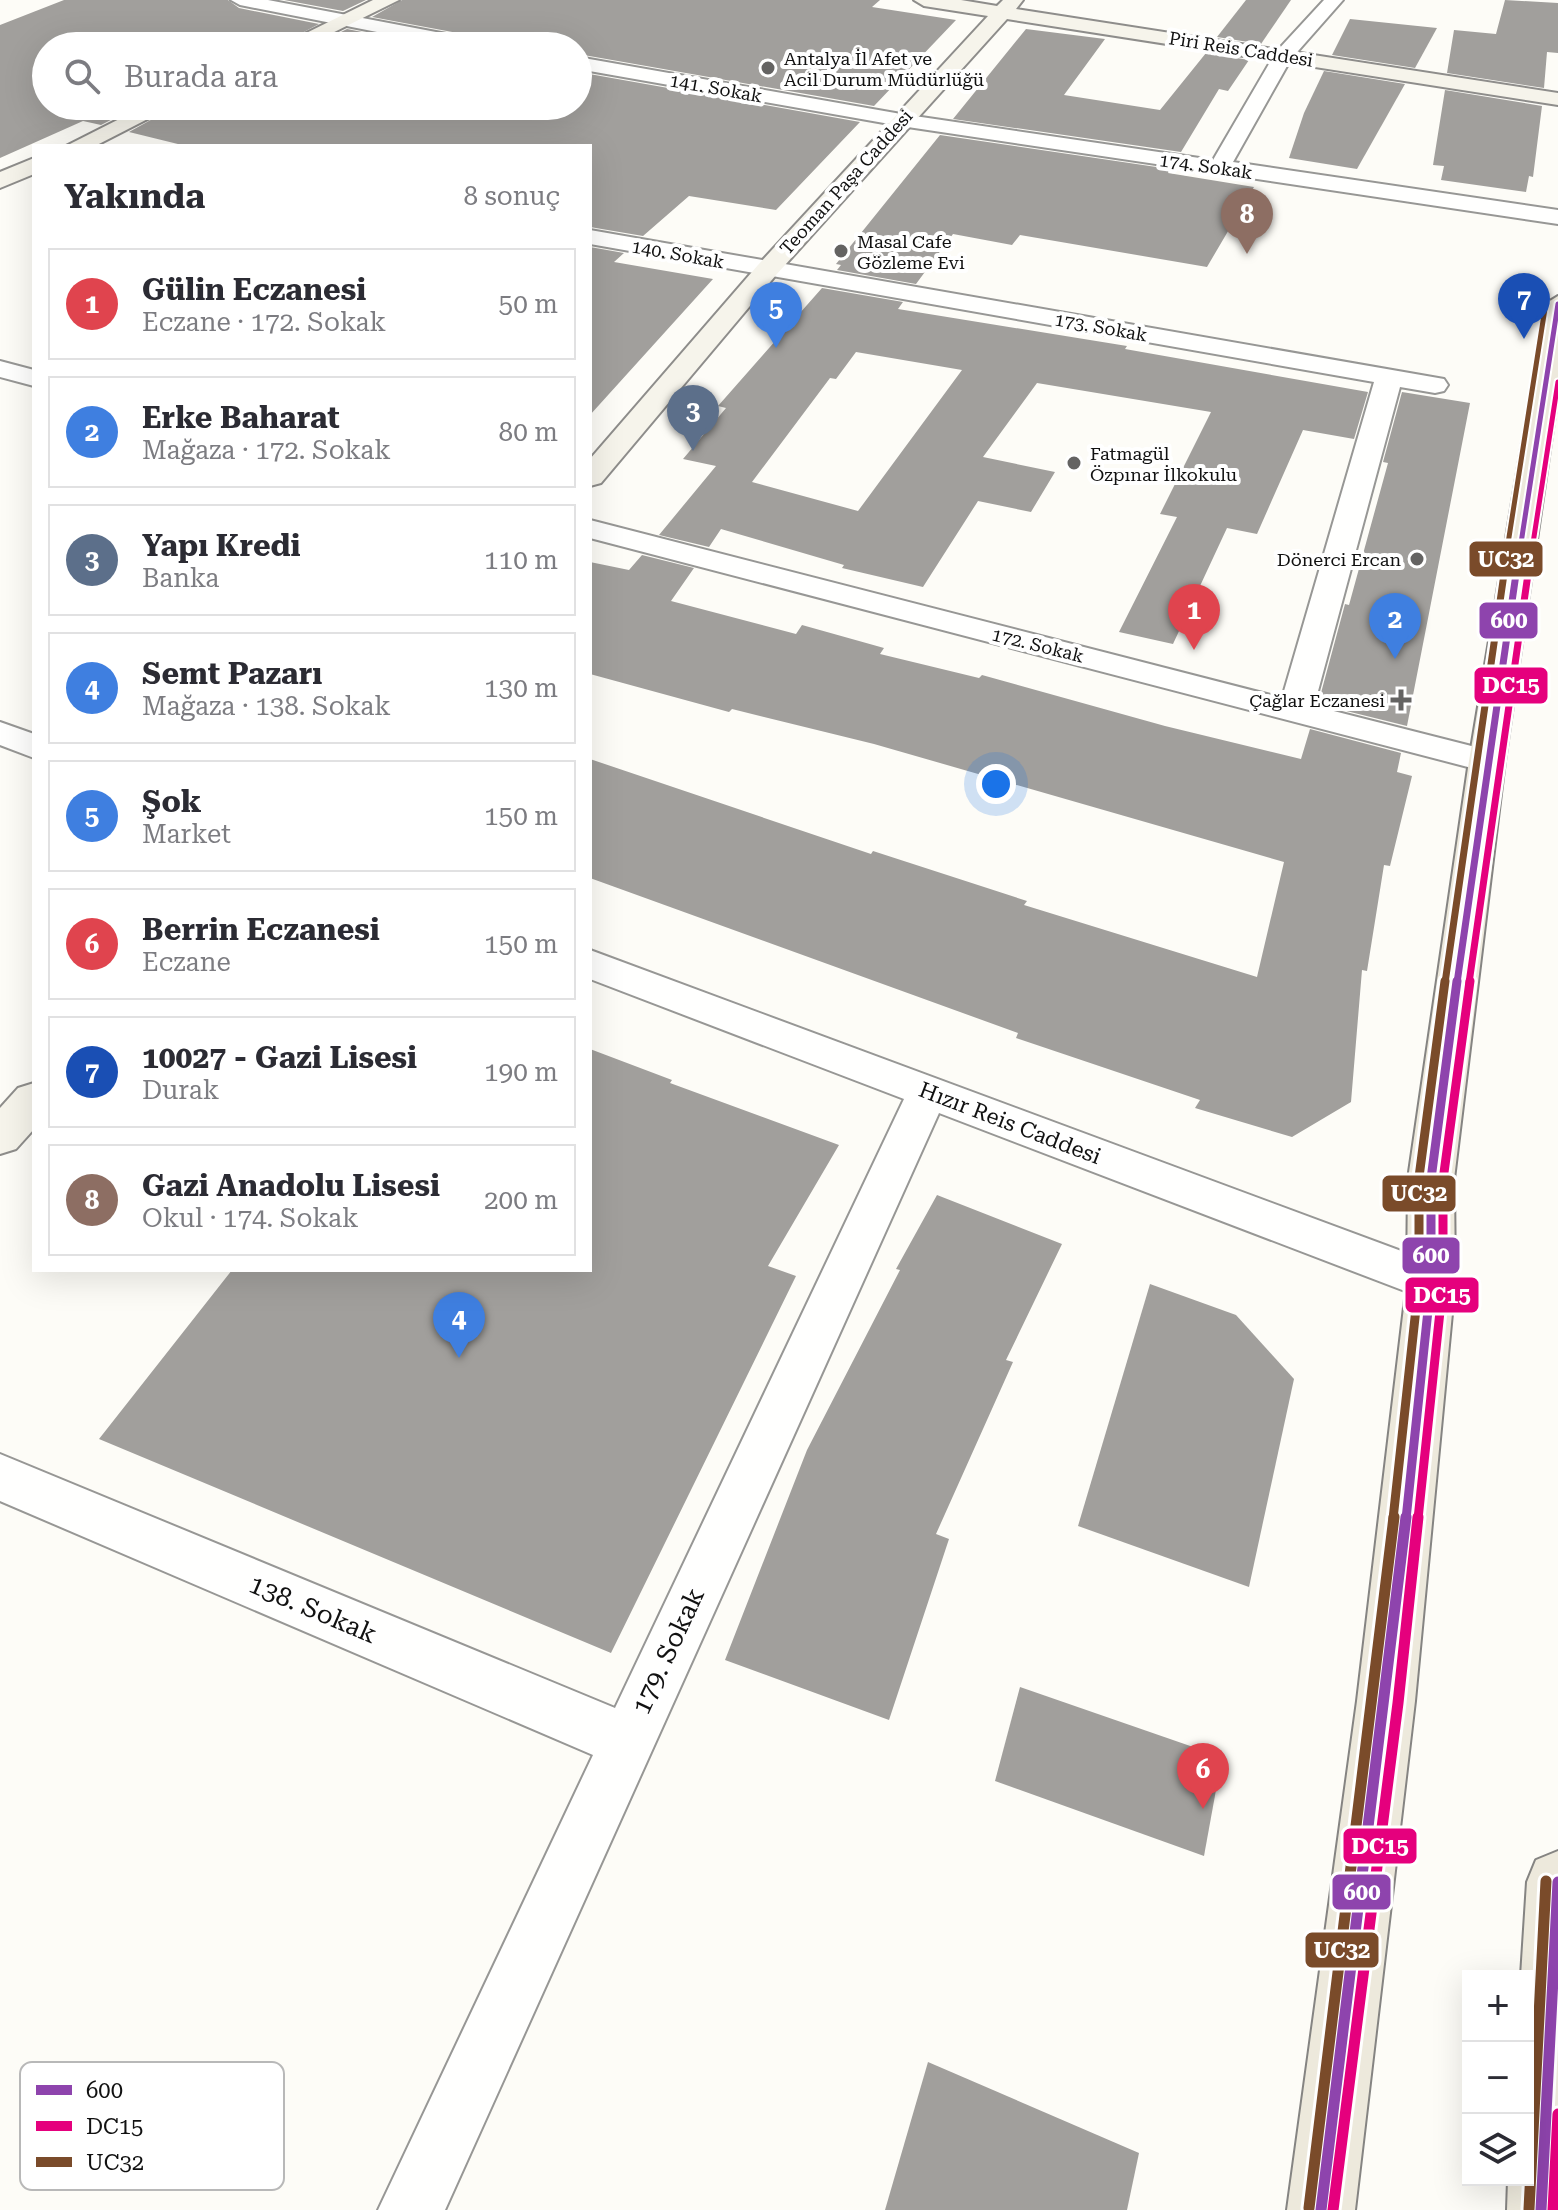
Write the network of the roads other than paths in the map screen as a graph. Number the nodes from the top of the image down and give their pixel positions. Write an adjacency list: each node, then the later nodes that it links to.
1 (240, 0): 6 (street)
2 (389, 0): 6 (street)
3 (924, 0): 5 (street, Piri Reis Caddesi)
4 (1334, 0): 9 (street)
5 (1007, 6): 9 (street, Piri Reis Caddesi); 13 (street, Teoman Paşa Caddesi)
6 (341, 22): 7 (street); 8 (street)
7 (320, 32)
8 (398, 32)
9 (1283, 56): 11 (street, Piri Reis Caddesi); 16 (street)
10 (592, 65): 13 (street, 141. Sokak)
11 (1558, 99)
12 (134, 120): 14 (street)
13 (901, 120): 16 (street, 174. Sokak); 20 (street, Teoman Paşa Caddesi)
14 (86, 144)
15 (32, 166): 17 (street)
16 (1219, 168): 18 (street, 174. Sokak)
17 (0, 181)
18 (1558, 217)
19 (592, 237): 20 (street, 140. Sokak)
20 (767, 270): 24 (street, 173. Sokak); 26 (street, Teoman Paşa Caddesi)
21 (1558, 304): 31 (main road)
22 (0, 369): 23 (street)
23 (32, 377)
24 (1389, 377): 25 (street, 173. Sokak); 28 (street)
25 (1435, 385)
26 (592, 475)
27 (592, 530): 28 (street, 172. Sokak)
28 (1295, 712): 31 (street, 172. Sokak)
29 (0, 733): 30 (street)
30 (32, 746)
31 (1487, 761): 36 (main road)
32 (592, 965): 33 (street, Hızır Reis Caddesi)
33 (928, 1092): 36 (street, Hızır Reis Caddesi); 38 (street, 179. Sokak)
34 (32, 1102): 35 (street)
35 (0, 1137)
36 (1431, 1282): 41 (main road)
37 (0, 1477): 38 (street, 138. Sokak)
38 (626, 1741): 40 (street, 179. Sokak)
39 (1558, 1882): 42 (main road)
40 (411, 2210)
41 (1321, 2210)
42 (1541, 2210)

